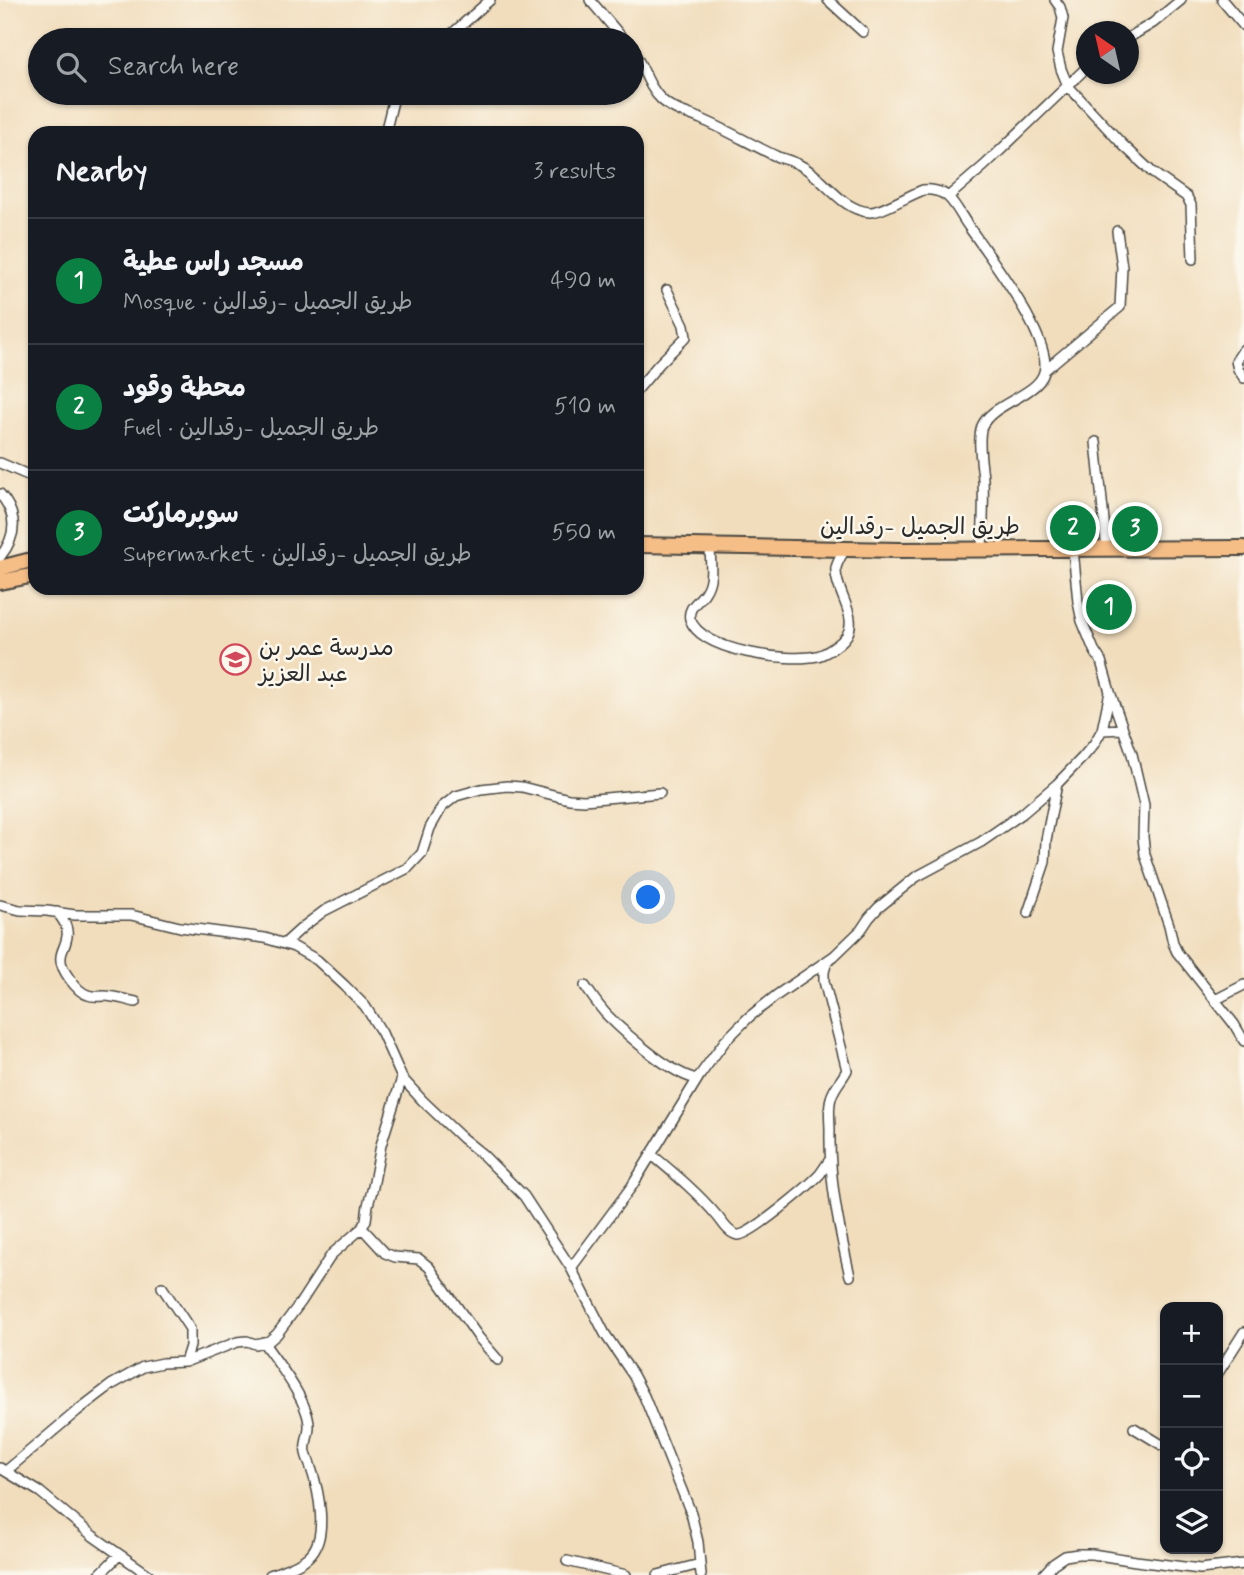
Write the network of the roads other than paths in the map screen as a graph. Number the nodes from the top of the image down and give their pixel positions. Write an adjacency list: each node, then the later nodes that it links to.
1 (490, 0): 8 (street)
2 (590, 0): 9 (street)
3 (828, 0): 10 (street)
4 (1055, 0): 14 (street)
5 (1181, 0): 11 (street)
6 (1222, 0): 7 (street)
7 (1243, 23)
8 (458, 28)
9 (614, 28)
10 (863, 32)
11 (1139, 32)
12 (644, 72): 17 (street)
13 (1076, 78): 14 (street)
14 (1068, 86): 17 (street); 19 (street)
15 (392, 105): 16 (street)
16 (387, 126)
17 (948, 197): 22 (street)
18 (1117, 231): 22 (street)
19 (1193, 259)
20 (667, 290): 24 (street)
21 (1244, 349): 23 (street)
22 (1046, 369): 33 (street)
23 (1244, 378)
24 (644, 382)
25 (1096, 442): 35 (street)
26 (0, 463): 27 (street)
27 (28, 475)
28 (0, 494): 36 (street)
29 (644, 543): 30 (main road, طريق الجميل -رقدالين)
30 (710, 545): 32 (main road, طريق الجميل -رقدالين); 32 (street)
31 (1244, 548): 35 (main road, طريق الجميل -رقدالين)
32 (845, 549): 33 (main road, طريق الجميل -رقدالين)
33 (982, 549): 34 (main road, طريق الجميل -رقدالين)
34 (1073, 549): 35 (main road, طريق الجميل -رقدالين); 41 (street)
35 (1107, 550)
36 (0, 557)
37 (28, 561): 38 (main road)
38 (0, 568)
39 (28, 576): 40 (main road)
40 (0, 582)
41 (1110, 692): 42 (street); 43 (street)
42 (1123, 729): 43 (street); 53 (street)
43 (1102, 730): 44 (street)
44 (1057, 784): 48 (street); 50 (street)
45 (660, 793): 49 (street)
46 (0, 905): 47 (street)
47 (57, 912): 49 (street); 54 (street)
48 (1028, 913)
49 (284, 944): 56 (street)
50 (827, 961): 57 (street); 59 (street)
51 (1244, 985): 53 (street)
52 (584, 986): 57 (street)
53 (1215, 1000): 55 (street)
54 (136, 1002)
55 (1244, 1041)
56 (402, 1078): 60 (street); 61 (street)
57 (697, 1079): 58 (street)
58 (651, 1154): 59 (street); 61 (street)
59 (830, 1161): 62 (street)
60 (362, 1228): 65 (street); 66 (street)
61 (571, 1268): 74 (street)
62 (850, 1276)
63 (162, 1287): 67 (street)
64 (1244, 1332): 68 (street)
65 (263, 1342): 67 (street); 79 (street)
66 (498, 1360)
67 (185, 1362): 71 (street)
68 (1223, 1365)
69 (1134, 1427): 70 (street)
70 (1160, 1444)
71 (3, 1469): 72 (street)
72 (119, 1555): 77 (street); 78 (street)
73 (567, 1561): 80 (street)
74 (700, 1564): 81 (street); 82 (street)
75 (1244, 1564): 76 (street)
76 (1195, 1572): 83 (street)
77 (99, 1575)
78 (149, 1575)
79 (270, 1575)
80 (626, 1575)
81 (658, 1575)
82 (701, 1575)
83 (1043, 1575)

